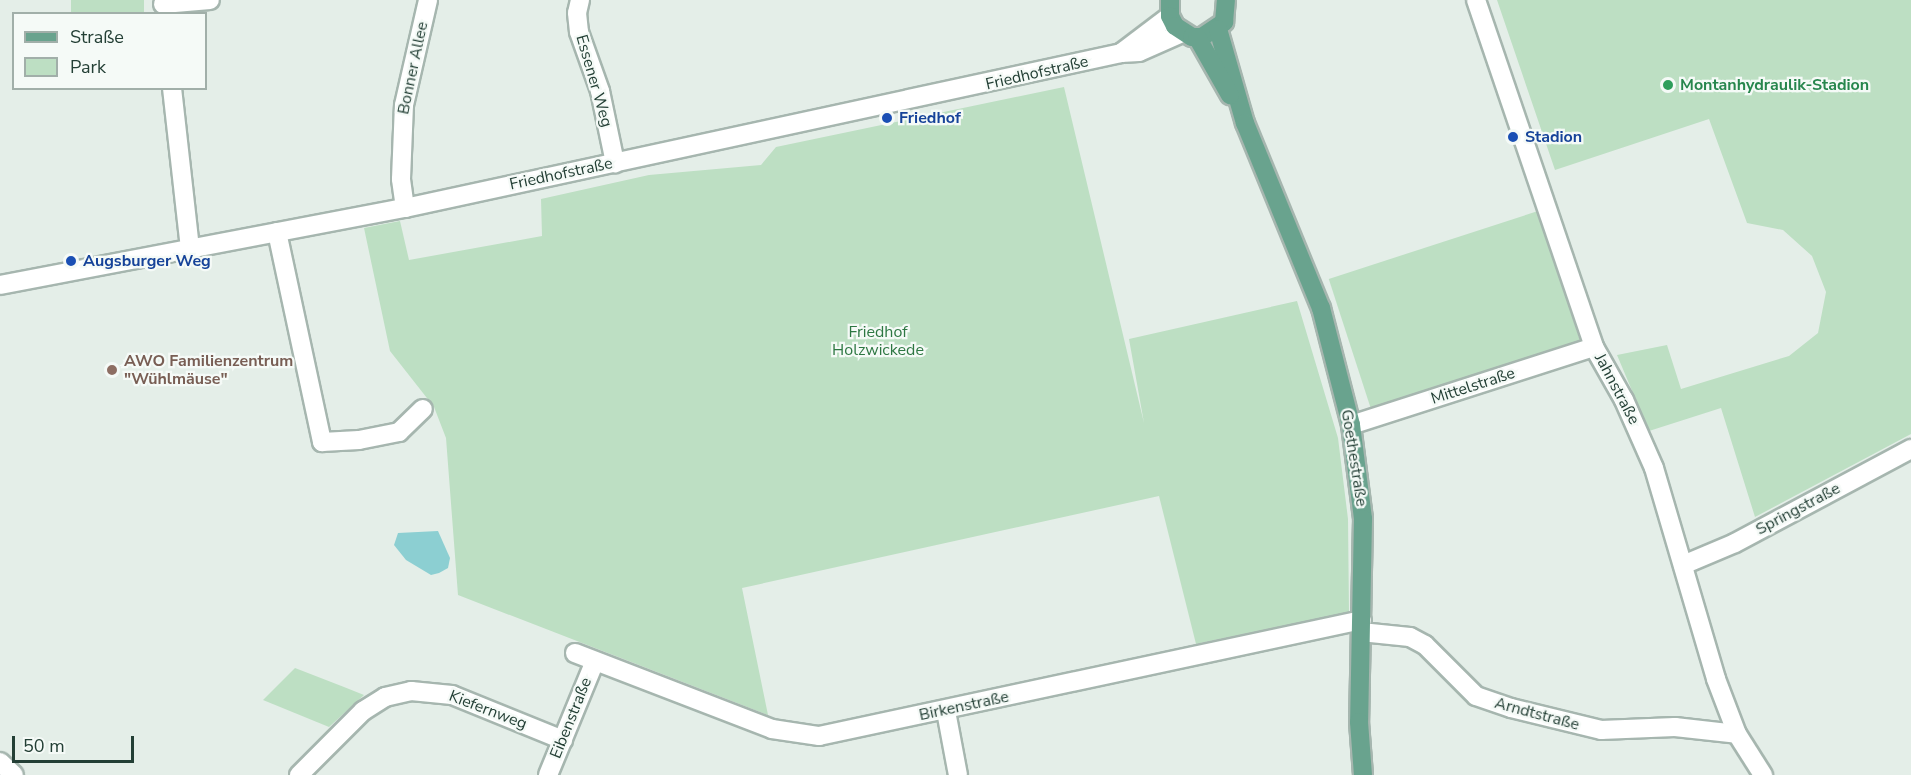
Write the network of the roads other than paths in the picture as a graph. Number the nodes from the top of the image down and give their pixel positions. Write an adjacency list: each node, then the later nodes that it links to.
1 (210, 0): 6 (street)
2 (428, 0): 14 (street, Bonner Allee)
3 (580, 0): 13 (street, Essener Weg)
4 (1476, 0): 18 (street, Jahnstraße)
5 (1231, 3): 8 (main road)
6 (163, 6)
7 (1170, 8): 9 (main road, Goethestraße); 10 (street, Friedhofstraße)
8 (1218, 29): 9 (main road); 12 (main road, Goethestraße)
9 (1190, 35): 10 (street, Friedhofstraße); 12 (main road, Goethestraße)
10 (1120, 53): 13 (street, Friedhofstraße)
11 (172, 90): 16 (street)
12 (1245, 123): 20 (main road, Goethestraße)
13 (615, 163): 14 (street, Friedhofstraße)
14 (405, 208): 15 (street, Friedhofstraße)
15 (276, 232): 16 (street, Friedhofstraße); 19 (street)
16 (190, 249): 17 (street, Friedhofstraße)
17 (0, 285)
18 (1594, 347): 20 (street, Mittelstraße); 22 (street, Jahnstraße)
19 (423, 409)
20 (1351, 425): 23 (main road, Goethestraße)
21 (1911, 449): 22 (street, Springstraße)
22 (1683, 565): 27 (street, Jahnstraße)
23 (1361, 626): 26 (street, Birkenstraße); 27 (street, Arndtstraße); 34 (main road, Goethestraße)
24 (575, 653): 25 (street, Birkenstraße)
25 (595, 661): 26 (street, Birkenstraße); 28 (street, Eibenstraße)
26 (946, 711): 33 (street)
27 (1737, 734): 35 (street, Jahnstraße)
28 (563, 740): 31 (street, Kiefernweg); 32 (street, Eibenstraße)
29 (0, 762): 30 (street)
30 (14, 775)
31 (299, 775)
32 (548, 775)
33 (957, 775)
34 (1362, 775)
35 (1763, 775)

